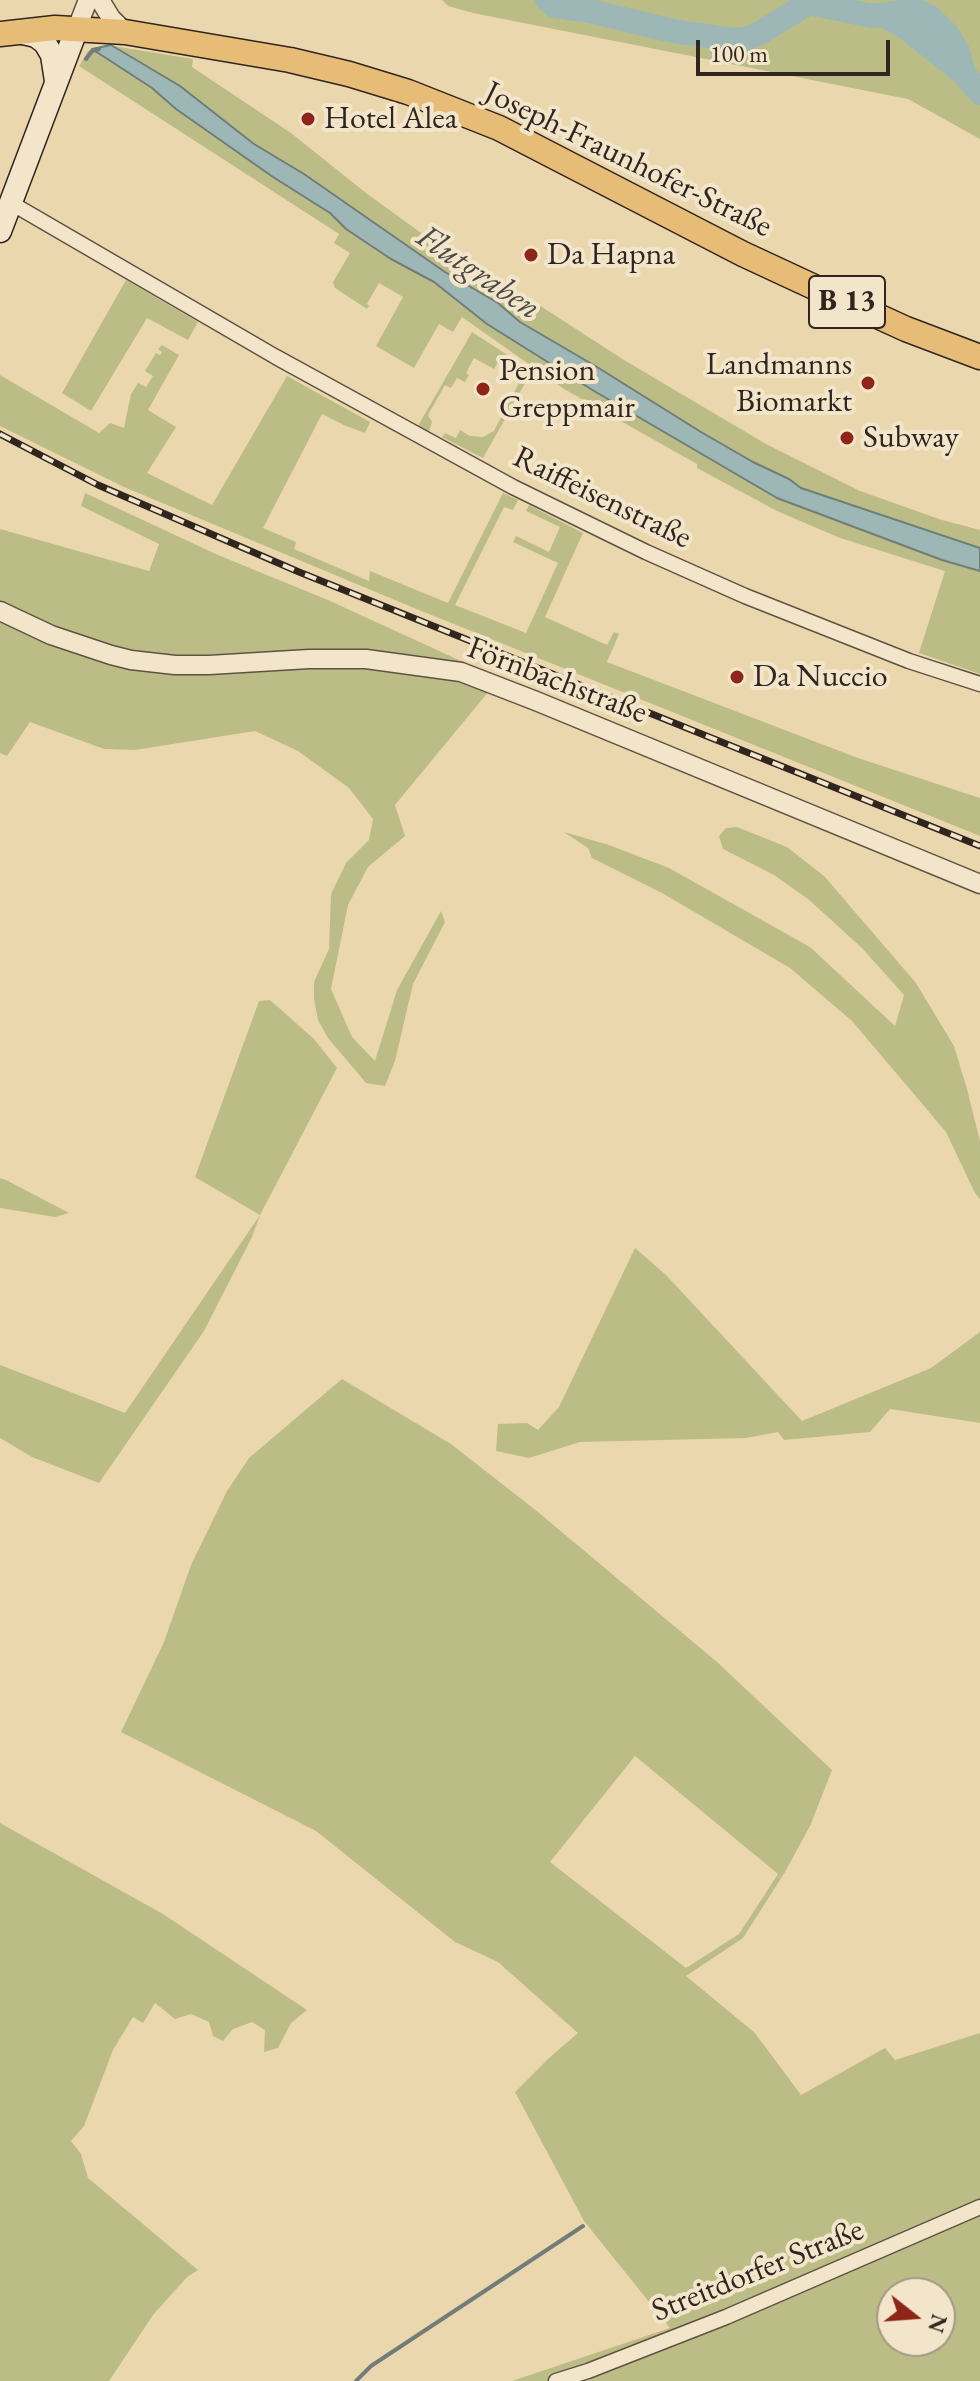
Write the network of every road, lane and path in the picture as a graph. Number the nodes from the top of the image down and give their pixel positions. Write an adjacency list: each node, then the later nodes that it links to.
1 (100, 0): 4 (street)
2 (85, 18): 3 (main road, Joseph-Fraunhofer-Straße / B 13); 4 (main road, Joseph-Fraunhofer-Straße / B 13); 5 (main road)
3 (20, 31): 5 (main road)
4 (125, 32): 8 (main road, Joseph-Fraunhofer-Straße / B 13)
5 (56, 83): 6 (main road)
6 (11, 203): 7 (main road); 10 (street, Raiffeisenstraße)
7 (0, 231)
8 (980, 357)
9 (0, 611): 11 (street, Förnbachstraße)
10 (980, 684)
11 (980, 884)
12 (980, 2207): 13 (street, Streitdorfer Straße)
13 (556, 2381)

